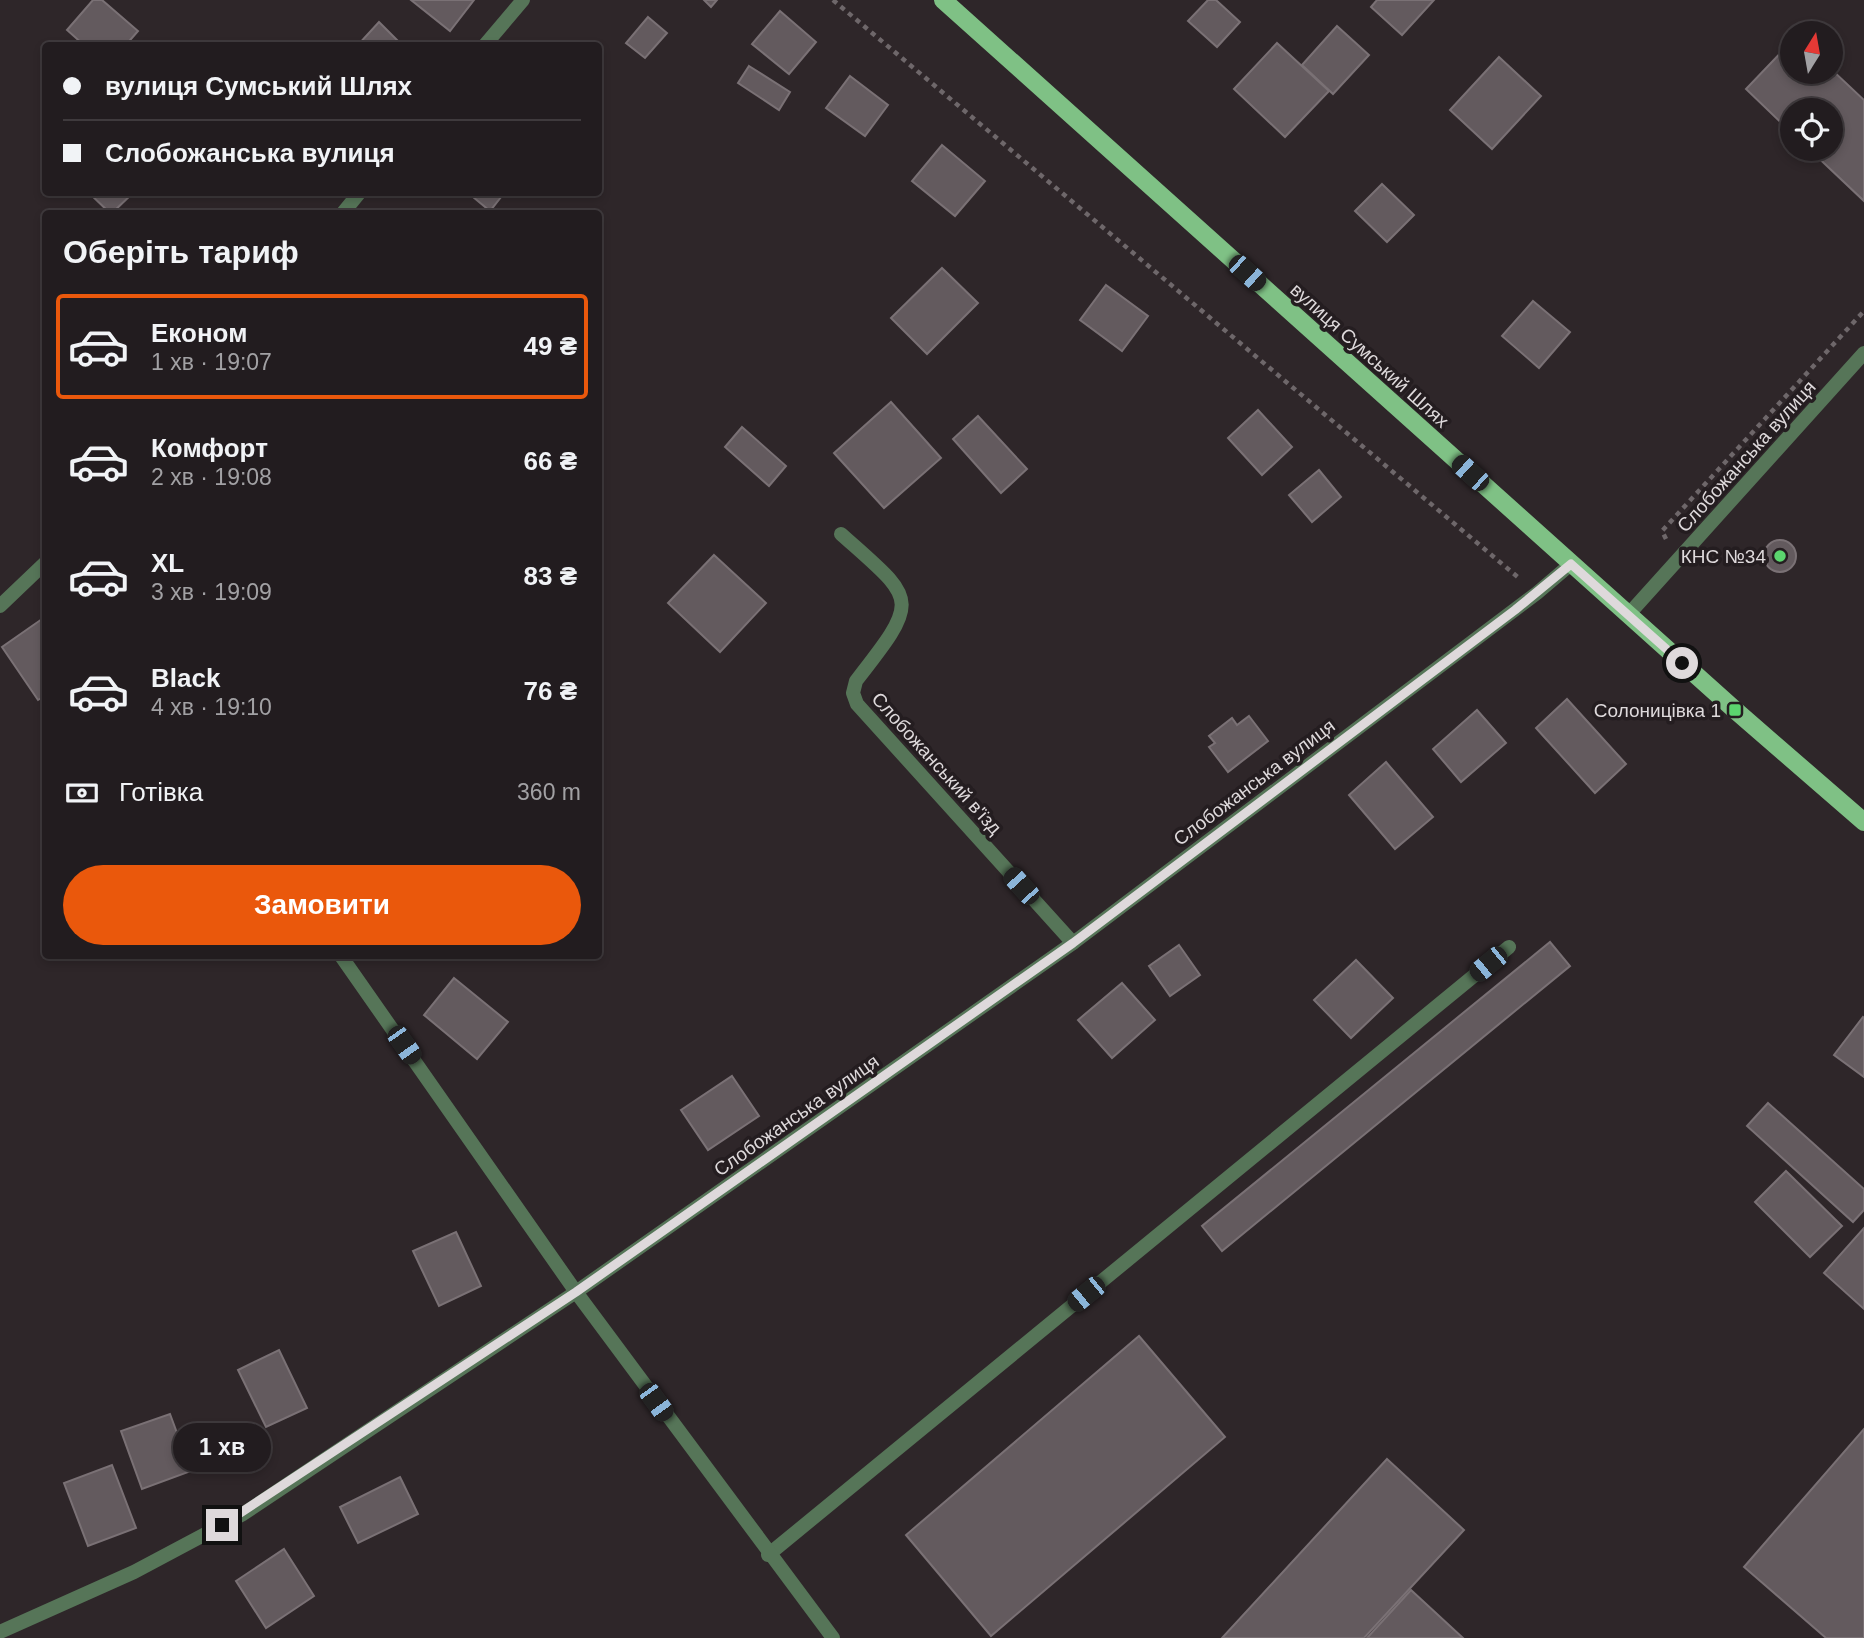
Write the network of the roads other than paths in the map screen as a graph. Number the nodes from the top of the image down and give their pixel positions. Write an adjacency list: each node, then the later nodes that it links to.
1 (523, 0): 3 (street)
2 (943, 0): 8 (main road, вулиця Сумський Шлях)
3 (487, 42)
4 (357, 196): 5 (street)
5 (345, 210)
6 (1864, 354): 11 (street, Слобожанська вулиця)
7 (841, 534): 13 (street, Слобожанський в'їзд)
8 (1571, 564): 11 (main road, вулиця Сумський Шлях); 13 (street, Слобожанська вулиця)
9 (42, 566): 10 (street)
10 (0, 606)
11 (1628, 615): 12 (main road, вулиця Сумський Шлях)
12 (1864, 822)
13 (1073, 943): 16 (street, Слобожанська вулиця)
14 (1509, 947): 17 (street)
15 (343, 959): 16 (street)
16 (576, 1292): 17 (street); 18 (street, Слобожанська вулиця)
17 (768, 1555): 19 (street)
18 (0, 1632)
19 (833, 1638)

